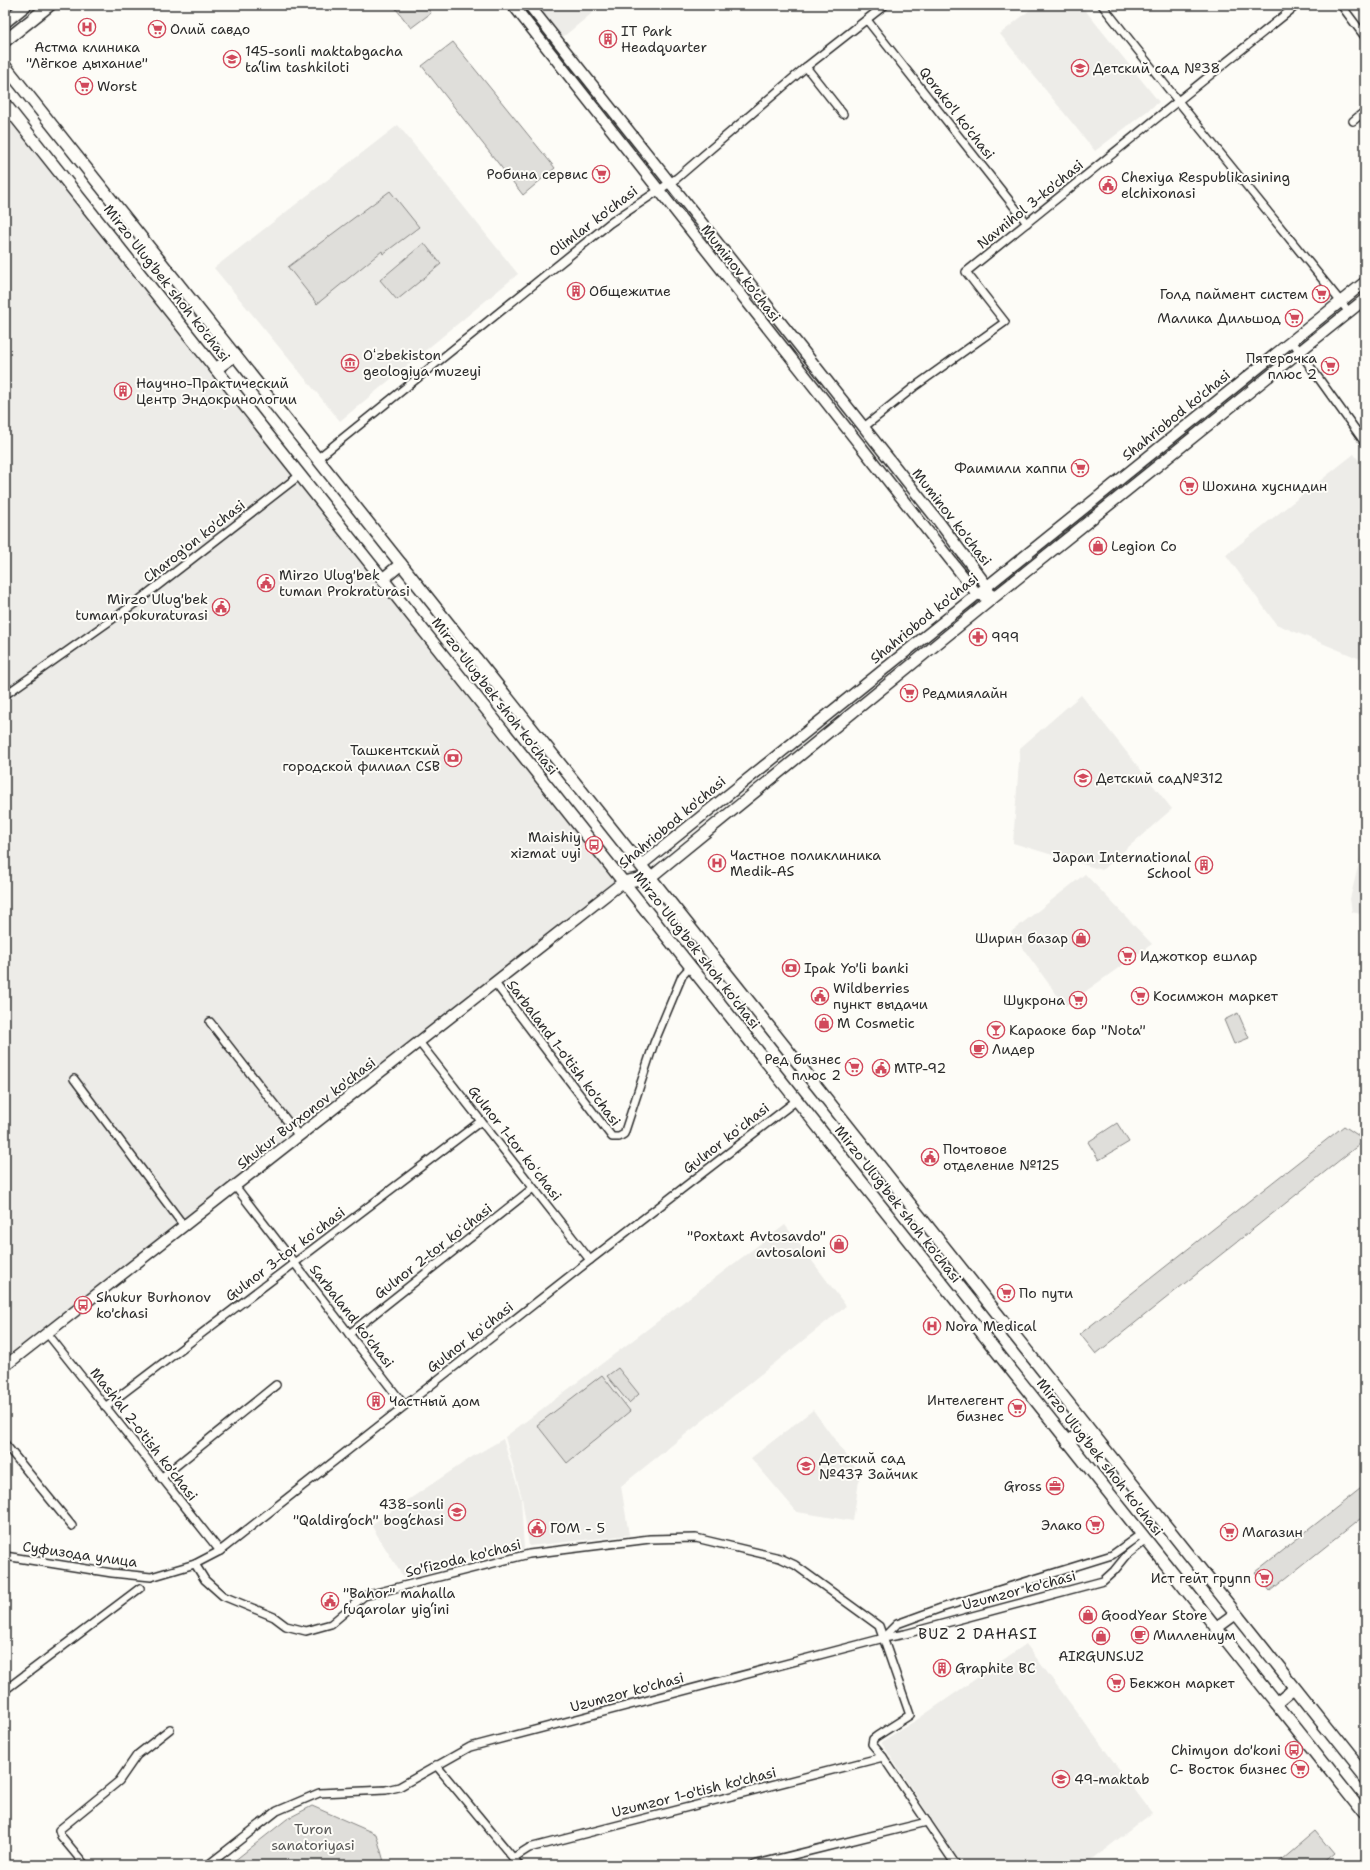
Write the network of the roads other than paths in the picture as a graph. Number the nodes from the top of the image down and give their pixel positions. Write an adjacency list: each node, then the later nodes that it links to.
1 (26, 5): 10 (main road)
2 (50, 5): 12 (main road)
3 (513, 5): 21 (main road, Muminov ko'chasi)
4 (529, 5): 20 (main road, Muminov ko'chasi)
5 (885, 5): 9 (street, Olimlar ko'chasi)
6 (1102, 5): 15 (street)
7 (1297, 5): 15 (street, Navnihol 3-ko'chasi)
8 (1341, 5): 11 (street)
9 (867, 20): 14 (street, Olimlar ko'chasi); 22 (street, Qorako'l ko'chasi)
10 (5, 22)
11 (1365, 37)
12 (5, 41)
13 (5, 66): 29 (main road, Mirzo Ulug'bek shoh ko'chasi)
14 (806, 67): 18 (street); 20 (street, Olimlar ko'chasi)
15 (1178, 101): 22 (street, Navnihol 3-ko'chasi); 25 (street)
16 (5, 104): 30 (main road, Mirzo Ulug'bek shoh ko'chasi)
17 (1365, 111): 19 (street)
18 (843, 114)
19 (1353, 121)
20 (670, 182): 21 (street, Olimlar ko'chasi); 31 (main road, Muminov ko'chasi)
21 (658, 190): 33 (street, Olimlar ko'chasi); 38 (main road, Muminov ko'chasi)
22 (1027, 223): 31 (street, Navnihol 3-ko'chasi)
23 (1365, 282): 25 (main road, Shahriobod ko'chasi)
24 (1365, 299): 26 (main road, Shahriobod ko'chasi)
25 (1341, 302): 26 (street); 27 (main road, Shahriobod ko'chasi)
26 (1349, 312): 28 (main road, Shahriobod ko'chasi)
27 (1292, 341): 28 (street); 37 (main road, Shahriobod ko'chasi)
28 (1300, 351): 32 (street); 39 (main road, Shahriobod ko'chasi)
29 (235, 355): 30 (main road); 33 (main road, Mirzo Ulug'bek shoh ko'chasi)
30 (216, 369): 34 (main road, Mirzo Ulug'bek shoh ko'chasi)
31 (864, 427): 37 (main road, Muminov ko'chasi)
32 (1365, 443)
33 (317, 458): 35 (main road, Mirzo Ulug'bek shoh ko'chasi)
34 (300, 475): 36 (main road, Mirzo Ulug'bek shoh ko'chasi); 40 (street, Charog'on ko'chasi)
35 (401, 564): 36 (main road); 41 (main road, Mirzo Ulug'bek shoh ko'chasi)
36 (382, 579): 43 (main road, Mirzo Ulug'bek shoh ko'chasi)
37 (987, 586): 38 (main road, Shahriobod ko'chasi); 39 (main road, Muminov ko'chasi)
38 (977, 594): 39 (main road); 41 (main road, Shahriobod ko'chasi)
39 (992, 599): 42 (main road, Shahriobod ko'chasi)
40 (5, 695)
41 (641, 865): 42 (main road, Mirzo Ulug'bek shoh ko'chasi); 43 (main road, Shahriobod ko'chasi)
42 (651, 877): 43 (main road, Shahriobod ko'chasi); 63 (main road, Mirzo Ulug'bek shoh ko'chasi)
43 (623, 882): 44 (main road, Mirzo Ulug'bek shoh ko'chasi); 45 (main road, Shukur Burxonov ko'chasi)
44 (691, 966): 45 (street, Sarbaland 1-o'tish ko'chasi); 49 (main road, Mirzo Ulug'bek shoh ko'chasi)
45 (494, 983): 47 (main road, Shukur Burxonov ko'chasi)
46 (210, 1022): 51 (street)
47 (419, 1042): 50 (street, Gulnor 1-tor koʻchasi); 51 (main road, Shukur Burxonov ko'chasi)
48 (74, 1079): 54 (street)
49 (797, 1100): 55 (street, Gulnor koʻchasi); 64 (main road, Mirzo Ulug'bek shoh ko'chasi)
50 (481, 1121): 53 (street, Gulnor 1-tor koʻchasi); 56 (street, Gulnor 3-tor koʻchasi)
51 (299, 1136): 52 (main road, Shukur Burxonov ko'chasi)
52 (235, 1186): 54 (main road, Shukur Burxonov ko'chasi); 56 (street, Sarbaland ko'chasi)
53 (533, 1188): 55 (street, Gulnor 1-tor koʻchasi); 58 (street, Gulnor 2-tor koʻchasi)
54 (184, 1226): 57 (main road, Shukur Burxonov ko'chasi)
55 (590, 1260): 61 (street, Gulnor koʻchasi)
56 (295, 1264): 58 (street, Sarbaland ko'chasi); 62 (street, Gulnor 3-tor koʻchasi)
57 (47, 1333): 59 (main road, Shukur Burxonov ko'chasi); 62 (street, Mash'al 2-o'tish ko'chasi)
58 (348, 1334): 61 (street, Sarbaland ko'chasi)
59 (5, 1366)
60 (276, 1385): 66 (street)
61 (404, 1405): 69 (street, Gulnor koʻchasi)
62 (105, 1406): 66 (street, Mash'al 2-o'tish ko'chasi)
63 (1087, 1427): 64 (main road); 74 (main road, Mirzo Ulug'bek shoh ko'chasi)
64 (1068, 1442): 68 (main road, Mirzo Ulug'bek shoh ko'chasi)
65 (5, 1444): 67 (street)
66 (161, 1478): 69 (street, Mash'al 2-o'tish ko'chasi)
67 (72, 1526)
68 (1144, 1537): 75 (main road, Mirzo Ulug'bek shoh ko'chasi); 76 (street, Uzumzor ko'chasi); 76 (street, Uzumzor ko'chasi)
69 (220, 1551): 71 (street, Gulnor koʻchasi)
70 (5, 1556): 72 (street, Суфизода улица)
71 (195, 1564): 72 (street, Gulnor koʻchasi); 76 (street, So'fizoda ko'chasi)
72 (151, 1576)
73 (140, 1588): 78 (street)
74 (1235, 1614): 75 (main road); 77 (main road, Mirzo Ulug'bek shoh ko'chasi)
75 (1216, 1628): 79 (main road, Mirzo Ulug'bek shoh ko'chasi)
76 (884, 1638): 81 (street, So'fizoda ko'chasi); 82 (street, Uzumzor ko'chasi)
77 (1294, 1688): 79 (main road); 83 (main road, Mirzo Ulug'bek shoh ko'chasi)
78 (5, 1690)
79 (1276, 1703): 84 (main road, Mirzo Ulug'bek shoh ko'chasi)
80 (170, 1729): 87 (street)
81 (883, 1757): 85 (street); 86 (street, Uzumzor 1-o'tish ko'chasi)
82 (436, 1765): 86 (street); 88 (street, Uzumzor ko'chasi)
83 (1365, 1776)
84 (1365, 1815)
85 (927, 1822): 90 (street); 91 (street)
86 (513, 1858): 89 (street)
87 (84, 1865)
88 (208, 1865)
89 (519, 1865)
90 (753, 1865)
91 (956, 1865)

